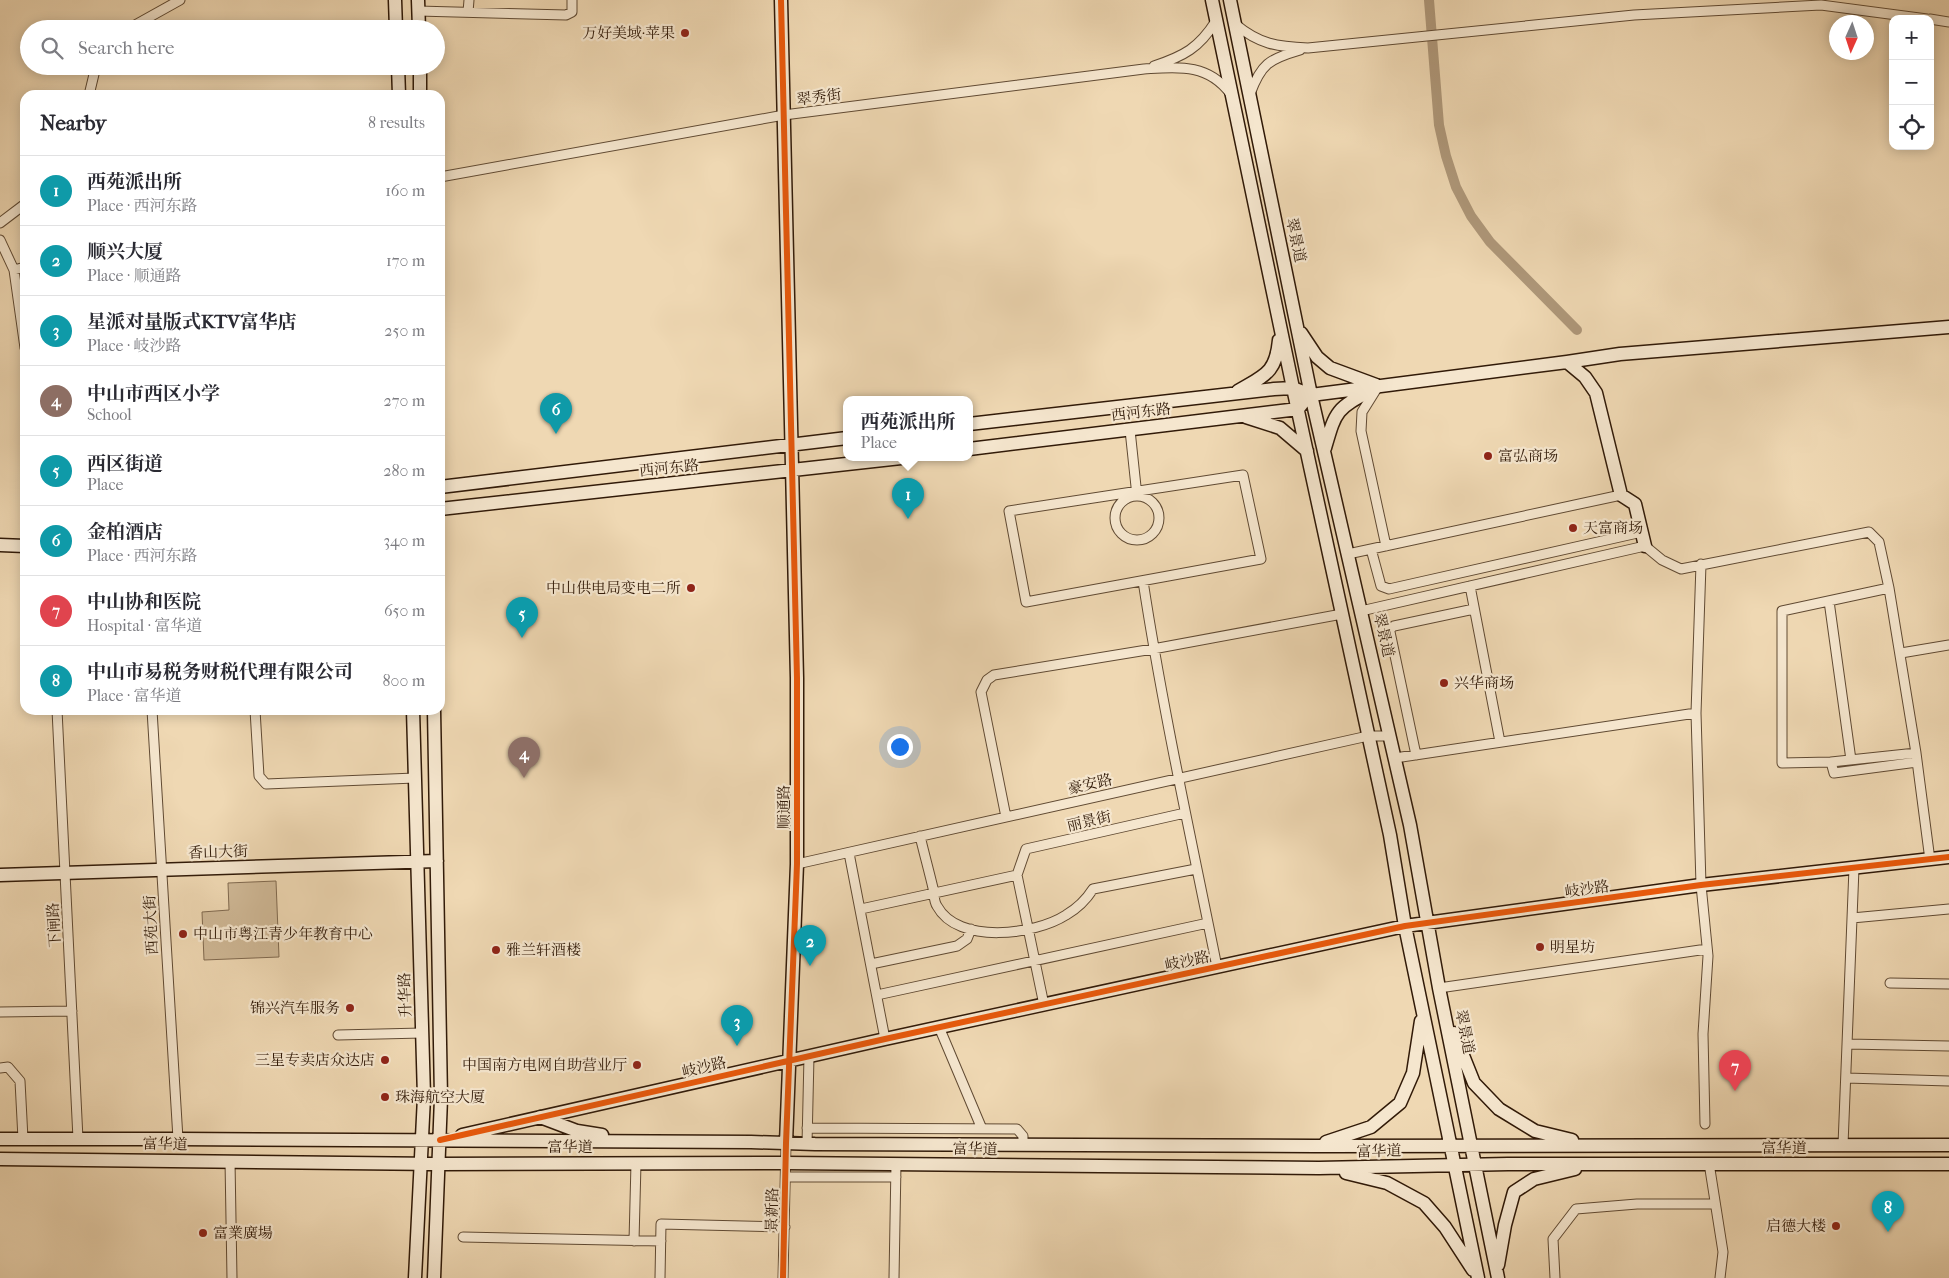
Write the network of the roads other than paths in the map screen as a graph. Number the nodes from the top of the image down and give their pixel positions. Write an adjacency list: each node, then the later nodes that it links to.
1 (180, 0): 11 (street)
2 (395, 0): 12 (main road)
3 (469, 0): 9 (street)
4 (572, 0): 9 (street)
5 (781, 0): 28 (main road, 顺通路)
6 (1212, 0): 15 (main road)
7 (1230, 0): 17 (main road, 翠景道)
8 (418, 5): 9 (street); 13 (main road)
9 (468, 12)
10 (1898, 15): 18 (street)
11 (144, 20)
12 (396, 20)
13 (419, 20)
14 (1934, 20): 16 (street)
15 (1216, 21): 19 (street); 27 (main road)
16 (1949, 22)
17 (1235, 24): 18 (street); 26 (main road, 翠景道)
18 (1308, 48): 26 (street)
19 (1144, 69): 27 (street); 28 (street, 翠秀街)
20 (94, 75): 23 (street)
21 (398, 75): 24 (main road)
22 (420, 75): 25 (main road)
23 (90, 90)
24 (399, 90)
25 (420, 90)
26 (1249, 95): 38 (main road, 翠景道)
27 (1232, 97): 37 (main road)
28 (784, 115): 29 (street, 翠秀街); 49 (main road, 顺通路)
29 (445, 176)
30 (20, 208): 31 (street)
31 (0, 223)
32 (0, 240): 34 (street)
33 (20, 269): 34 (street)
34 (14, 270): 35 (street)
35 (20, 313)
36 (1949, 327): 39 (main road, 西河东路)
37 (1281, 328): 41 (main road); 42 (main road)
38 (1297, 328): 40 (main road); 43 (main road, 翠景道)
39 (1567, 362): 40 (main road, 西河东路); 57 (main road)
40 (1378, 386): 43 (main road, 西河东路); 51 (main road); 62 (street)
41 (1293, 388): 42 (main road, 西河东路); 43 (main road, 西河东路); 44 (main road)
42 (1234, 394): 46 (main road, 西河东路)
43 (1311, 395): 44 (main road); 51 (main road, 翠景道)
44 (1298, 409): 45 (main road, 西河东路); 52 (main road)
45 (1241, 415): 47 (main road, 西河东路); 52 (main road)
46 (973, 424)
47 (1130, 430): 50 (main road, 西河东路); 56 (street)
48 (843, 438): 49 (main road, 西河东路)
49 (792, 444): 54 (main road, 顺通路); 55 (main road, 西河东路)
50 (973, 450)
51 (1324, 450): 65 (main road, 翠景道)
52 (1307, 451): 73 (main road)
53 (876, 461): 54 (main road, 西河东路)
54 (792, 471): 58 (main road, 西河东路); 103 (main road, 顺通路)
55 (445, 486)
56 (1137, 494): 56 (street); 67 (street); 67 (street)
57 (1621, 495): 59 (main road); 62 (street)
58 (445, 508)
59 (1642, 532): 63 (main road); 64 (street)
60 (0, 545): 61 (main road)
61 (20, 546)
62 (1386, 546): 64 (street)
63 (1645, 546): 66 (street); 68 (street)
64 (1371, 550): 65 (street)
65 (1348, 554): 72 (main road, 翠景道)
66 (1701, 564): 69 (street); 77 (street)
67 (1143, 581): 75 (street)
68 (1470, 586): 71 (street); 72 (street)
69 (1889, 588): 70 (street); 76 (street)
70 (1830, 601): 89 (street); 90 (street)
71 (1474, 609): 85 (street); 87 (street)
72 (1361, 611): 84 (main road, 翠景道)
73 (1342, 614): 75 (street); 83 (main road)
74 (1949, 645): 76 (street)
75 (1153, 649): 94 (street); 96 (street)
76 (1901, 653): 86 (street)
77 (1696, 714): 85 (street); 110 (street)
78 (57, 715): 107 (street, 下闸路)
79 (152, 715): 106 (street, 西苑大街)
80 (255, 715): 92 (street)
81 (413, 715): 92 (main road, 升华路)
82 (434, 715): 93 (main road)
83 (1368, 736): 84 (street, 豪安路); 94 (street, 豪安路); 117 (main road)
84 (1390, 736): 88 (main road, 翠景道)
85 (1500, 742): 87 (street)
86 (1916, 753): 89 (street); 91 (street)
87 (1416, 755): 88 (street)
88 (1395, 758): 116 (main road, 翠景道)
89 (1851, 760): 90 (street)
90 (1831, 762): 91 (street)
91 (1918, 762): 100 (street)
92 (415, 778): 93 (main road); 102 (main road, 升华路)
93 (436, 778): 101 (main road)
94 (1178, 778): 95 (street); 96 (street, 豪安路)
95 (1185, 813): 105 (street); 109 (street, 丽景街)
96 (1006, 817): 97 (street, 豪安路)
97 (920, 836): 98 (street, 豪安路); 111 (street)
98 (848, 853): 103 (street, 豪安路); 112 (street)
99 (1949, 858): 100 (main road, 岐沙路)
100 (1930, 860): 104 (main road, 岐沙路)
101 (438, 861): 102 (main road, 香山大街); 153 (main road)
102 (418, 862): 106 (main road, 香山大街); 134 (main road, 升华路)
103 (797, 864): 140 (main road, 顺通路)
104 (1854, 868): 110 (main road, 岐沙路); 114 (street)
105 (1196, 869): 115 (street); 119 (street)
106 (162, 870): 107 (main road, 香山大街); 148 (street, 西苑大街)
107 (65, 873): 108 (main road, 香山大街); 130 (street, 下闸路)
108 (0, 874)
109 (1016, 875): 111 (street); 119 (street)
110 (1701, 885): 116 (main road, 岐沙路); 120 (street)
111 (934, 893): 112 (street); 118 (street)
112 (861, 909): 122 (street)
113 (1949, 909): 114 (street)
114 (1852, 918): 137 (street)
115 (1208, 923): 121 (street); 123 (street)
116 (1428, 923): 117 (main road, 岐沙路); 126 (main road, 翠景道)
117 (1405, 926): 123 (main road, 岐沙路); 131 (main road)
118 (971, 929): 119 (street); 122 (street)
119 (1028, 930): 121 (street)
120 (1707, 949): 126 (street); 145 (street)
121 (1035, 961): 127 (street); 128 (street)
122 (871, 964): 127 (street)
123 (1217, 967): 128 (main road, 岐沙路)
124 (1890, 983): 125 (street)
125 (1949, 984)
126 (1439, 988): 129 (main road, 翠景道)
127 (877, 995): 136 (street)
128 (1044, 1005): 133 (main road, 岐沙路)
129 (1444, 1008): 160 (main road, 翠景道); 161 (main road)
130 (72, 1011): 132 (street); 151 (street, 下闸路)
131 (1422, 1011): 158 (main road); 164 (main road)
132 (0, 1012)
133 (939, 1027): 136 (main road, 岐沙路); 147 (street)
134 (422, 1034): 135 (street); 152 (main road, 升华路)
135 (338, 1035)
136 (885, 1039): 139 (main road, 岐沙路)
137 (1847, 1044): 138 (street); 142 (street)
138 (1949, 1046)
139 (809, 1056): 140 (main road, 岐沙路); 146 (street)
140 (788, 1061): 144 (main road, 岐沙路); 156 (main road, 顺通路)
141 (0, 1068): 150 (street)
142 (1846, 1078): 143 (street); 162 (street)
143 (1949, 1081)
144 (540, 1117): 153 (main road, 岐沙路); 155 (main road)
145 (1705, 1124)
146 (808, 1128): 147 (street); 157 (street)
147 (982, 1129): 159 (street)
148 (178, 1138): 151 (main road, 富华道); 152 (main road, 富华道)
149 (0, 1139): 150 (main road, 富华道)
150 (23, 1139): 151 (main road, 富华道)
151 (78, 1139)
152 (422, 1140): 153 (main road, 富华道); 167 (main road, 升华路)
153 (440, 1140): 154 (main road, 富华道); 171 (main road)
154 (574, 1141): 155 (main road, 富华道); 168 (main road)
155 (641, 1142): 156 (main road, 富华道)
156 (786, 1143): 157 (main road, 富华道); 170 (street, 景新路)
157 (807, 1144): 159 (main road, 富华道)
158 (1449, 1144): 160 (main road, 富华道); 164 (main road, 富华道); 176 (main road)
159 (1023, 1145): 164 (main road, 富华道)
160 (1471, 1145): 161 (main road, 富华道); 177 (main road, 翠景道)
161 (1594, 1145): 162 (main road, 富华道)
162 (1843, 1145): 163 (main road, 富华道)
163 (1949, 1145)
164 (1315, 1146)
165 (0, 1159): 166 (main road, 富华道)
166 (230, 1161): 167 (main road, 富华道); 187 (street)
167 (421, 1163): 171 (main road, 富华道); 188 (main road, 升华路)
168 (573, 1163): 169 (main road, 富华道); 171 (main road, 富华道)
169 (636, 1163): 170 (main road, 富华道); 184 (street)
170 (786, 1163): 172 (main road, 富华道); 179 (street, 景新路)
171 (439, 1164): 189 (main road)
172 (896, 1164): 178 (main road, 富华道); 180 (street)
173 (1595, 1164): 174 (main road, 富华道); 177 (main road, 富华道); 186 (main road)
174 (1709, 1164): 175 (main road, 富华道); 181 (street)
175 (1949, 1164)
176 (1454, 1166): 177 (main road, 富华道); 178 (main road, 富华道); 193 (main road)
177 (1475, 1166): 186 (main road, 翠景道)
178 (1319, 1168): 193 (main road)
179 (786, 1176): 180 (street); 182 (street, 景新路)
180 (896, 1177): 192 (street)
181 (1715, 1204): 194 (street); 195 (street)
182 (784, 1227): 185 (street); 191 (street, 景新路)
183 (463, 1237): 184 (street)
184 (634, 1241): 185 (street)
185 (661, 1241): 190 (street)
186 (1497, 1276)
187 (232, 1278)
188 (416, 1278)
189 (434, 1278)
190 (660, 1278)
191 (783, 1278)
192 (894, 1278)
193 (1478, 1278)
194 (1555, 1278)
195 (1720, 1278)

